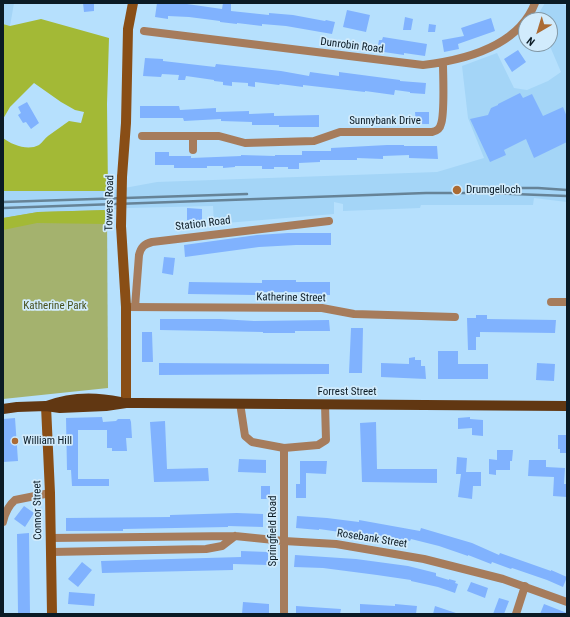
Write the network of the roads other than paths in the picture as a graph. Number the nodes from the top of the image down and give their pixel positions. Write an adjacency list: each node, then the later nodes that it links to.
1 (133, 3): 11 (main road, Towers Road, bridge)
2 (536, 3): 4 (street, Dunrobin Road)
3 (144, 31): 4 (street, Dunrobin Road)
4 (442, 63): 6 (street, Sunnybank Drive)
5 (142, 136): 6 (street, Sunnybank Drive)
6 (193, 136): 7 (street)
7 (193, 150)
8 (329, 221): 11 (street, Station Road)
9 (551, 302): 10 (street)
10 (567, 302)
11 (131, 307): 12 (street, Katherine Street); 13 (main road, Towers Road)
12 (455, 317)
13 (126, 403): 14 (main road, Forrest Street); 16 (main road, Forrest Street)
14 (240, 403): 15 (main road, Forrest Street); 19 (street)
15 (325, 404): 17 (main road, Forrest Street); 19 (street)
16 (46, 406): 18 (main road, Forrest Street); 20 (main road, Connor Street)
17 (567, 406)
18 (3, 408)
19 (284, 448): 24 (street, Springfield Road)
20 (50, 493): 21 (street); 23 (main road, Connor Street)
21 (3, 522)
22 (235, 536): 23 (street, Rosebank Street); 24 (street, Rosebank Street); 25 (street)
23 (50, 538): 25 (main road, Connor Street)
24 (284, 541): 26 (street, Rosebank Street); 29 (street, Springfield Road)
25 (51, 552): 28 (main road, Connor Street)
26 (525, 586): 27 (street, Rosebank Street); 30 (street)
27 (567, 602)
28 (52, 614)
29 (284, 614)
30 (516, 614)

